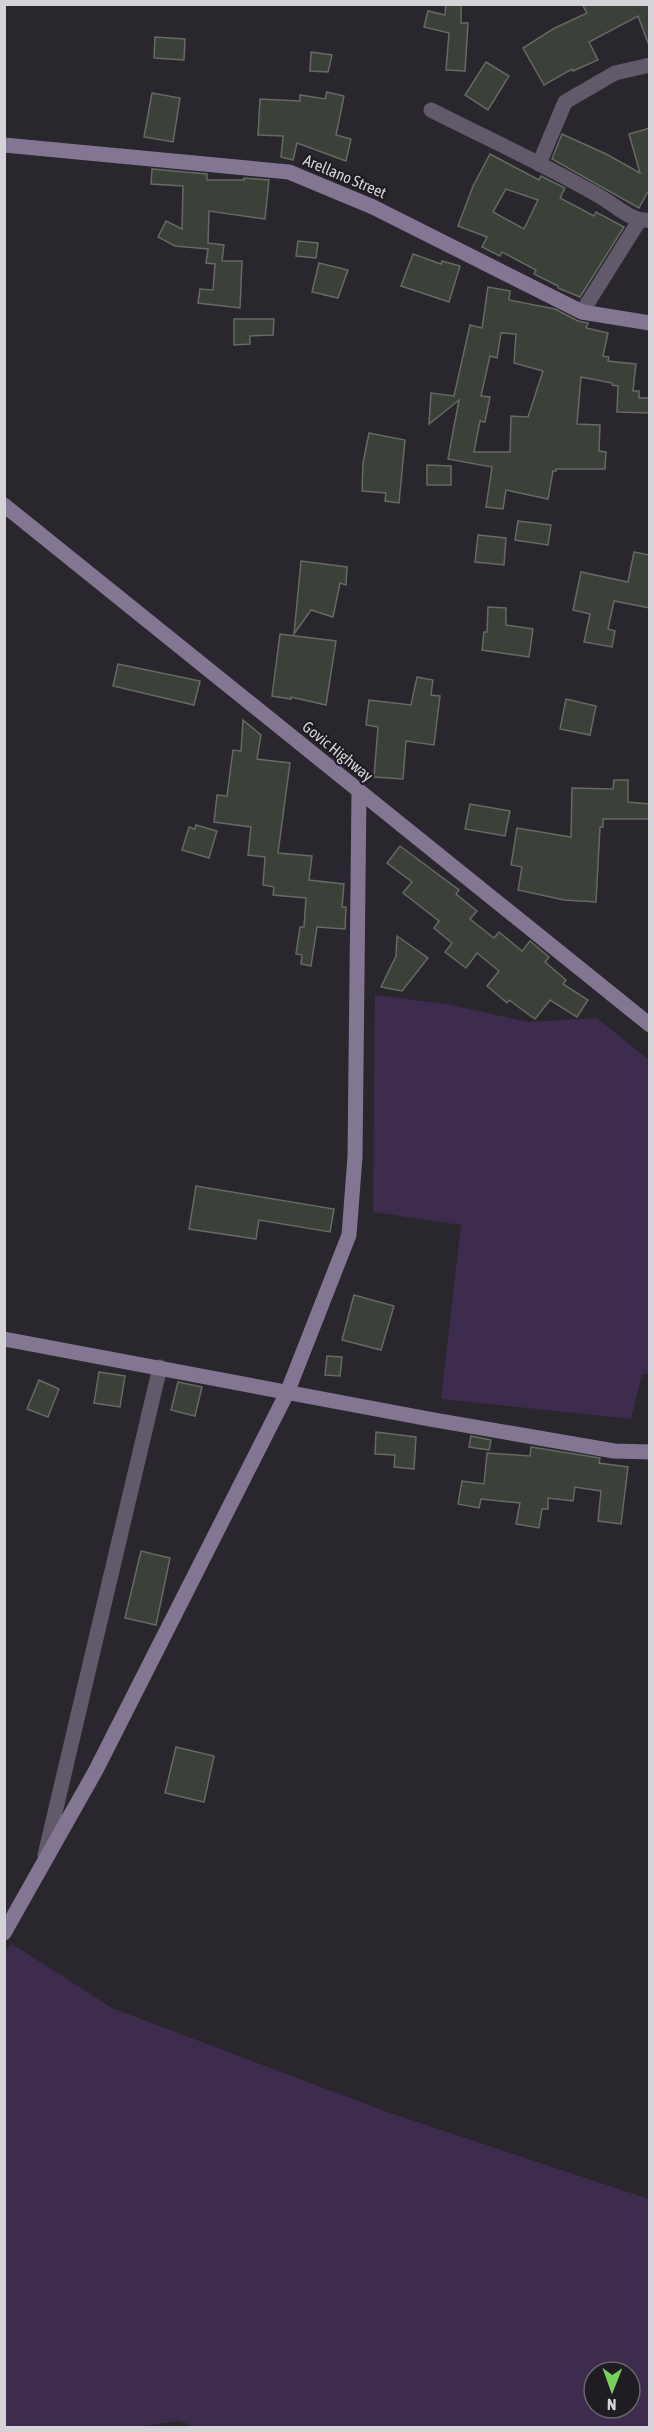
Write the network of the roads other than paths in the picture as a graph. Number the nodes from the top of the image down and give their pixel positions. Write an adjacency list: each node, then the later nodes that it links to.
1 (650, 65): 4 (street)
2 (431, 110): 4 (street)
3 (4, 145): 6 (street, Arellano Street)
4 (539, 164): 5 (street)
5 (644, 221): 6 (street)
6 (582, 312): 7 (street, Arellano Street)
7 (650, 322)
8 (4, 505): 9 (street, Govic Highway)
9 (359, 792): 10 (street, Govic Highway); 13 (street)
10 (650, 1025)
11 (4, 1340): 12 (street)
12 (160, 1367): 13 (street); 15 (street)
13 (287, 1393): 14 (street); 15 (street)
14 (650, 1452)
15 (43, 1866): 16 (street)
16 (4, 1933)

